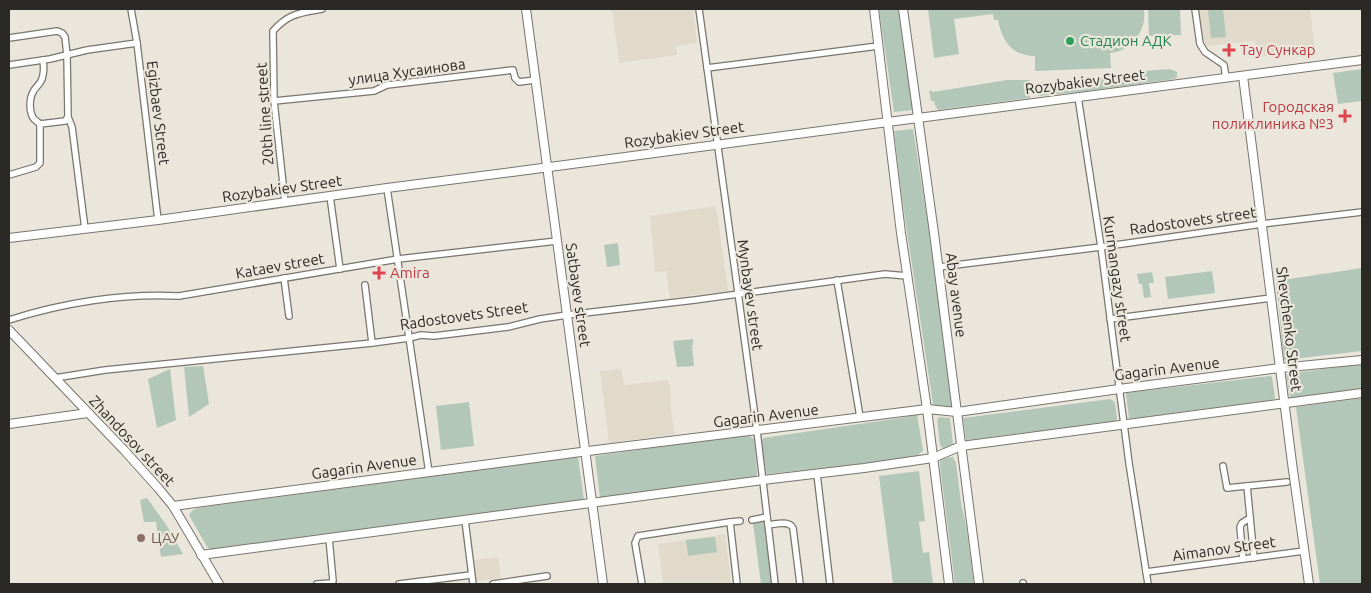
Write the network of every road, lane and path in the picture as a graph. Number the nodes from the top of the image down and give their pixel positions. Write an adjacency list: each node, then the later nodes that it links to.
1 (131, 9): 9 (street, Egizbaev Street)
2 (322, 9): 20 (street, 20th line street)
3 (526, 9): 18 (main road, Satbayev street)
4 (699, 9): 15 (street, Mynbayev street)
5 (874, 9): 10 (main road)
6 (903, 9): 22 (main road, Abay avenue)
7 (1195, 9): 17 (street)
8 (9, 38): 11 (street)
9 (137, 43): 11 (street); 32 (street, Egizbaev Street)
10 (878, 46): 15 (street); 23 (main road)
11 (67, 55): 12 (street); 21 (street)
12 (43, 60): 14 (street); 24 (street)
13 (1362, 60): 16 (main road, Rozybakiev Street)
14 (9, 65)
15 (707, 68): 25 (street, Mynbayev street)
16 (1243, 76): 17 (main road, Rozybakiev Street); 33 (main road, Shevchenko Street)
17 (1226, 78): 19 (main road, Rozybakiev Street)
18 (535, 80): 20 (street, улица Хусаинова); 26 (main road, Satbayev street)
19 (1078, 97): 22 (main road, Rozybakiev Street); 37 (street, Kurmangazy street)
20 (274, 101): 30 (street, 20th line street)
21 (68, 117): 24 (street); 34 (street)
22 (918, 118): 23 (main road, Rozybakiev Street); 39 (main road, Abay avenue)
23 (887, 122): 25 (main road, Rozybakiev Street); 41 (main road)
24 (40, 124): 27 (street)
25 (717, 144): 26 (main road, Rozybakiev Street); 45 (street, Mynbayev street)
26 (547, 168): 28 (main road, Rozybakiev Street); 36 (main road, Satbayev street)
27 (9, 175)
28 (386, 188): 29 (main road, Rozybakiev Street); 38 (street)
29 (330, 196): 30 (main road, Rozybakiev Street); 40 (street)
30 (285, 202): 32 (main road, Rozybakiev Street)
31 (1362, 212): 33 (street, Radostovets street)
32 (158, 220): 34 (main road, Rozybakiev Street)
33 (1262, 224): 37 (street, Radostovets street); 46 (main road, Shevchenko Street)
34 (85, 229): 35 (main road, Rozybakiev Street)
35 (9, 238)
36 (557, 241): 38 (street, Kataev street); 47 (main road, Satbayev street)
37 (1101, 247): 39 (street, Radostovets street); 49 (street, Kurmangazy street)
38 (398, 259): 40 (street, Kataev street); 52 (street)
39 (939, 266): 61 (main road, Abay avenue)
40 (340, 269): 42 (street, Kataev street)
41 (907, 276): 43 (street, Radostovets Street); 60 (main road)
42 (284, 278): 48 (street); 50 (street, Kataev street)
43 (838, 280): 45 (street, Radostovets Street); 63 (street)
44 (365, 285): 53 (street)
45 (737, 294): 47 (street, Radostovets Street); 66 (street, Mynbayev street)
46 (1271, 298): 49 (street); 55 (main road, Shevchenko Street)
47 (566, 315): 52 (street, Radostovets Street); 68 (main road, Satbayev street)
48 (289, 316)
49 (1110, 319): 57 (street, Kurmangazy street)
50 (9, 320)
51 (9, 330): 56 (main road, Zhandosov street)
52 (409, 338): 53 (street, Radostovets Street); 71 (street)
53 (372, 343): 56 (street, Radostovets Street)
54 (1362, 360): 55 (main road, Gagarin Avenue)
55 (1280, 368): 57 (main road, Gagarin Avenue); 59 (main road, Shevchenko Street)
56 (55, 378): 62 (main road, Zhandosov street)
57 (1119, 389): 61 (main road, Gagarin Avenue); 65 (street, Kurmangazy street)
58 (1362, 393): 59 (main road)
59 (1284, 403): 65 (main road); 86 (main road, Shevchenko Street)
60 (926, 409): 61 (main road, Gagarin Avenue); 63 (main road, Gagarin Avenue); 69 (main road)
61 (957, 412): 67 (main road, Abay avenue)
62 (88, 413): 64 (main road); 77 (main road, Zhandosov street)
63 (860, 418): 66 (main road, Gagarin Avenue)
64 (9, 424)
65 (1124, 425): 67 (main road); 90 (street, Kurmangazy street)
66 (757, 431): 68 (main road, Gagarin Avenue); 73 (street, Mynbayev street)
67 (961, 446): 69 (main road); 105 (main road, Abay avenue)
68 (585, 452): 71 (main road, Gagarin Avenue); 76 (main road, Satbayev street)
69 (933, 458): 72 (main road); 104 (main road)
70 (1222, 466): 75 (street)
71 (429, 472): 77 (main road, Gagarin Avenue)
72 (817, 474): 73 (main road); 103 (street)
73 (763, 480): 76 (main road); 78 (street, Mynbayev street)
74 (1287, 482): 75 (street)
75 (1247, 486): 79 (street)
76 (592, 503): 80 (main road); 98 (main road, Satbayev street)
77 (173, 506): 87 (main road, Zhandosov street)
78 (767, 517): 81 (street); 84 (street, Mynbayev street)
79 (1250, 518): 88 (street); 89 (street)
80 (465, 520): 85 (main road); 91 (street)
81 (752, 520)
82 (740, 521): 83 (street)
83 (730, 522): 99 (street); 100 (street)
84 (768, 525): 101 (street, Mynbayev street); 102 (street)
85 (329, 538): 87 (main road); 94 (street)
86 (1304, 551): 88 (street, Aimanov Street); 107 (main road, Shevchenko Street)
87 (201, 555): 93 (main road, Zhandosov street)
88 (1254, 558): 89 (street, Aimanov Street)
89 (1243, 559): 90 (street, Aimanov Street)
90 (1146, 572): 106 (street, Kurmangazy street)
91 (471, 574): 95 (street); 96 (street)
92 (547, 576): 97 (street)
93 (219, 584)
94 (317, 584)
95 (399, 584)
96 (472, 584)
97 (493, 584)
98 (603, 584)
99 (642, 584)
100 (737, 584)
101 (775, 584)
102 (800, 584)
103 (830, 584)
104 (949, 584)
105 (979, 584)
106 (1148, 584)
107 (1309, 584)

